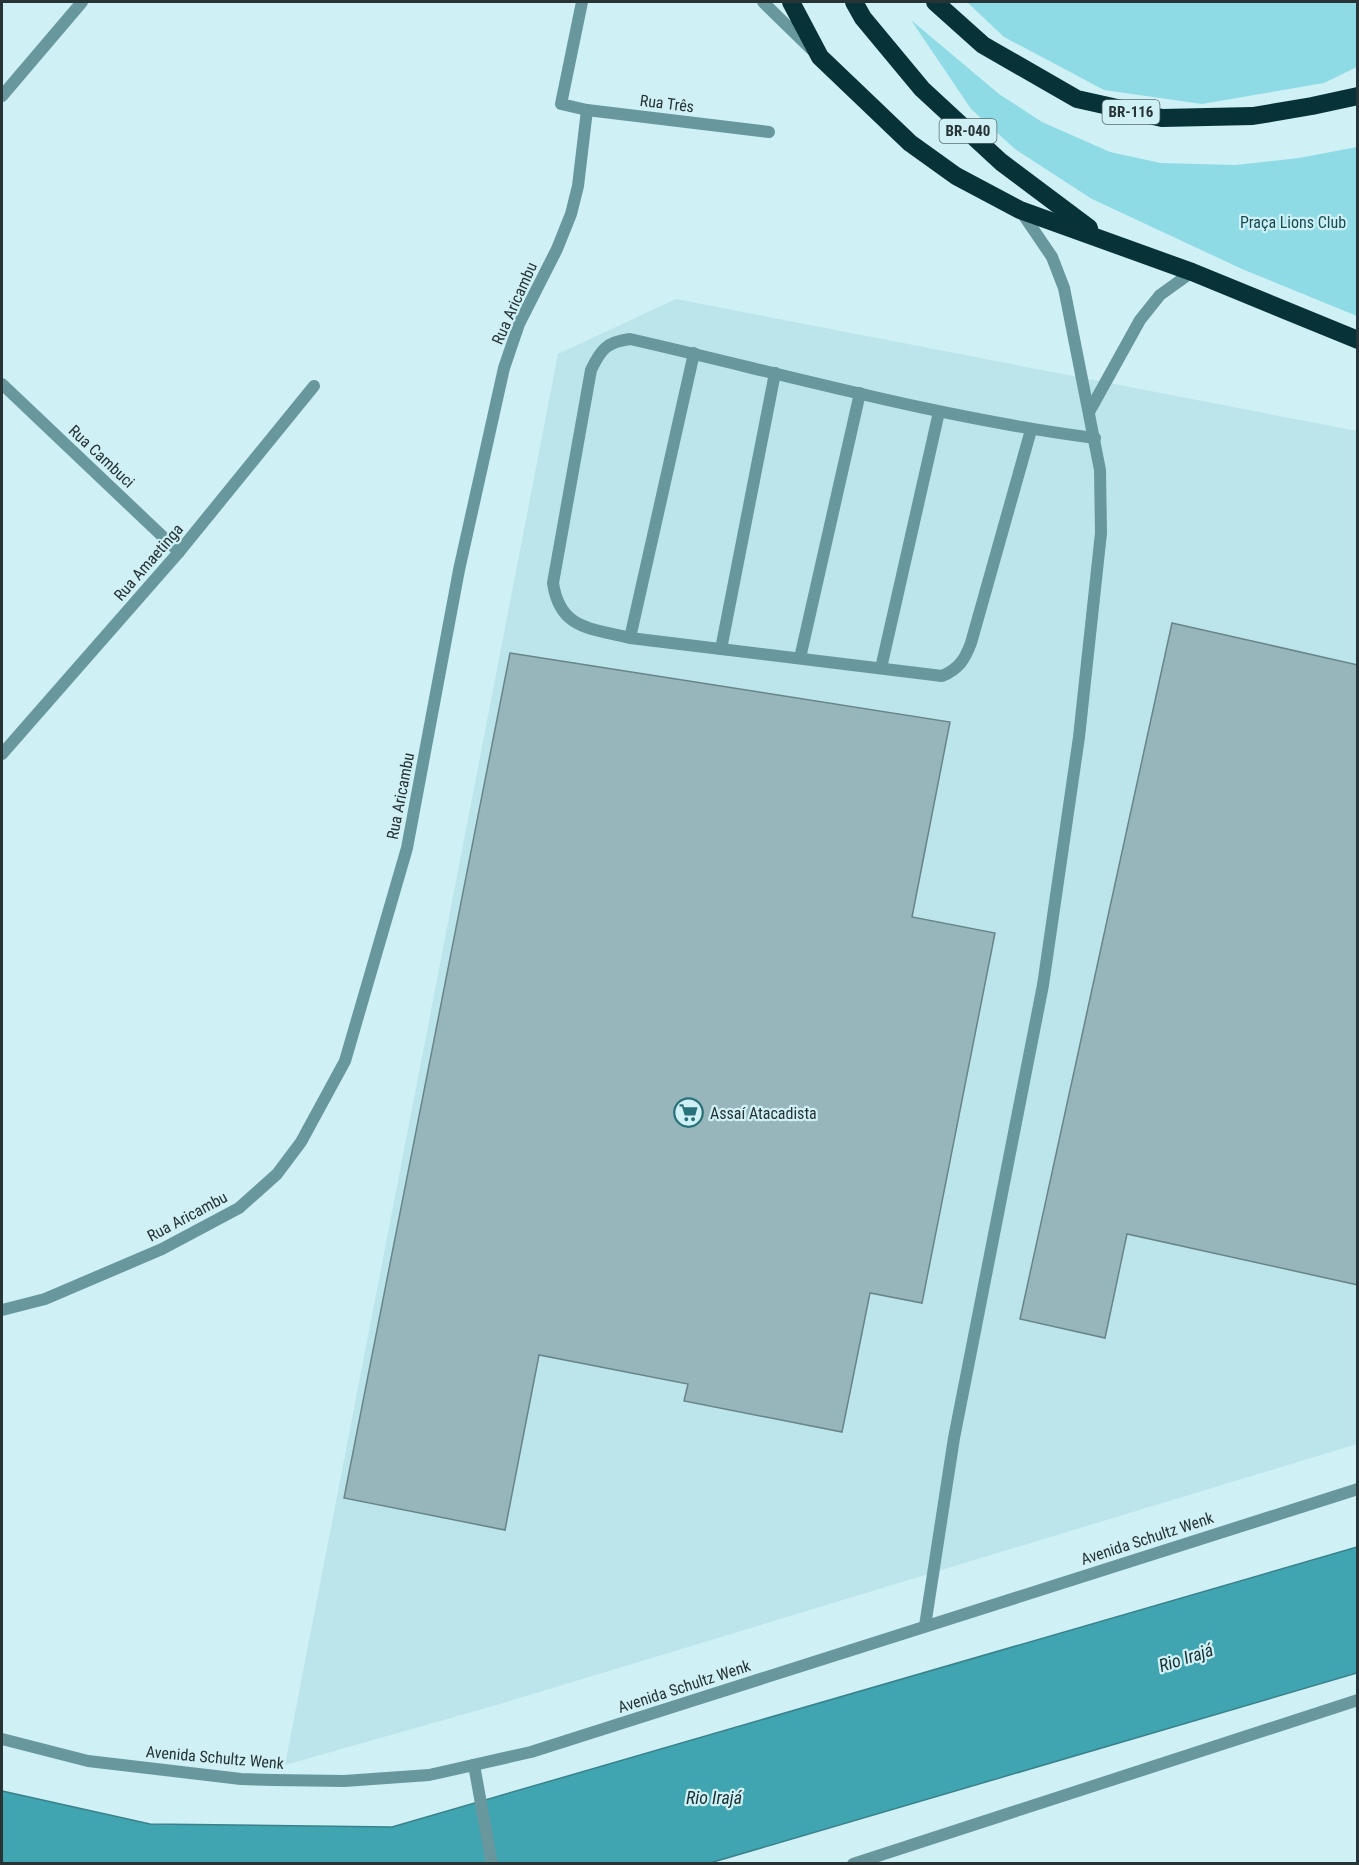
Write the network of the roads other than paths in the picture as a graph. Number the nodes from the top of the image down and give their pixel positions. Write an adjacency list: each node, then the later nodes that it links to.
1 (82, 2): 8 (street)
2 (582, 2): 10 (street, Rua Três)
3 (763, 2): 7 (street)
4 (791, 2): 7 (highway)
5 (854, 2): 13 (highway, BR-040)
6 (935, 2): 9 (highway, BR-116)
7 (820, 57): 12 (highway)
8 (2, 96)
9 (1358, 96)
10 (587, 110): 11 (street, Rua Três); 31 (street, Rua Aricambu)
11 (769, 132)
12 (1020, 210): 13 (highway); 22 (street)
13 (1103, 239): 14 (highway, BR-040)
14 (1192, 272): 15 (highway, BR-040); 22 (street)
15 (1358, 340)
16 (694, 353): 17 (street); 26 (street); 26 (street)
17 (775, 373): 20 (street); 27 (street)
18 (2, 384): 25 (street, Rua Cambuci)
19 (314, 386): 25 (street, Rua Amaetinga)
20 (860, 393): 21 (street); 28 (street)
21 (939, 412): 23 (street); 29 (street)
22 (1089, 412): 24 (street)
23 (1031, 430): 24 (street); 29 (street)
24 (1095, 438): 33 (street)
25 (179, 552): 30 (street, Rua Amaetinga)
26 (630, 638): 27 (street)
27 (721, 649): 28 (street)
28 (800, 658): 29 (street)
29 (881, 669)
30 (2, 754)
31 (2, 1310)
32 (1358, 1489): 33 (street, Avenida Schultz Wenk)
33 (925, 1626): 36 (street, Avenida Schultz Wenk)
34 (1358, 1700): 38 (street)
35 (2, 1739): 36 (street, Avenida Schultz Wenk)
36 (474, 1765): 37 (street)
37 (492, 1863)
38 (853, 1863)

